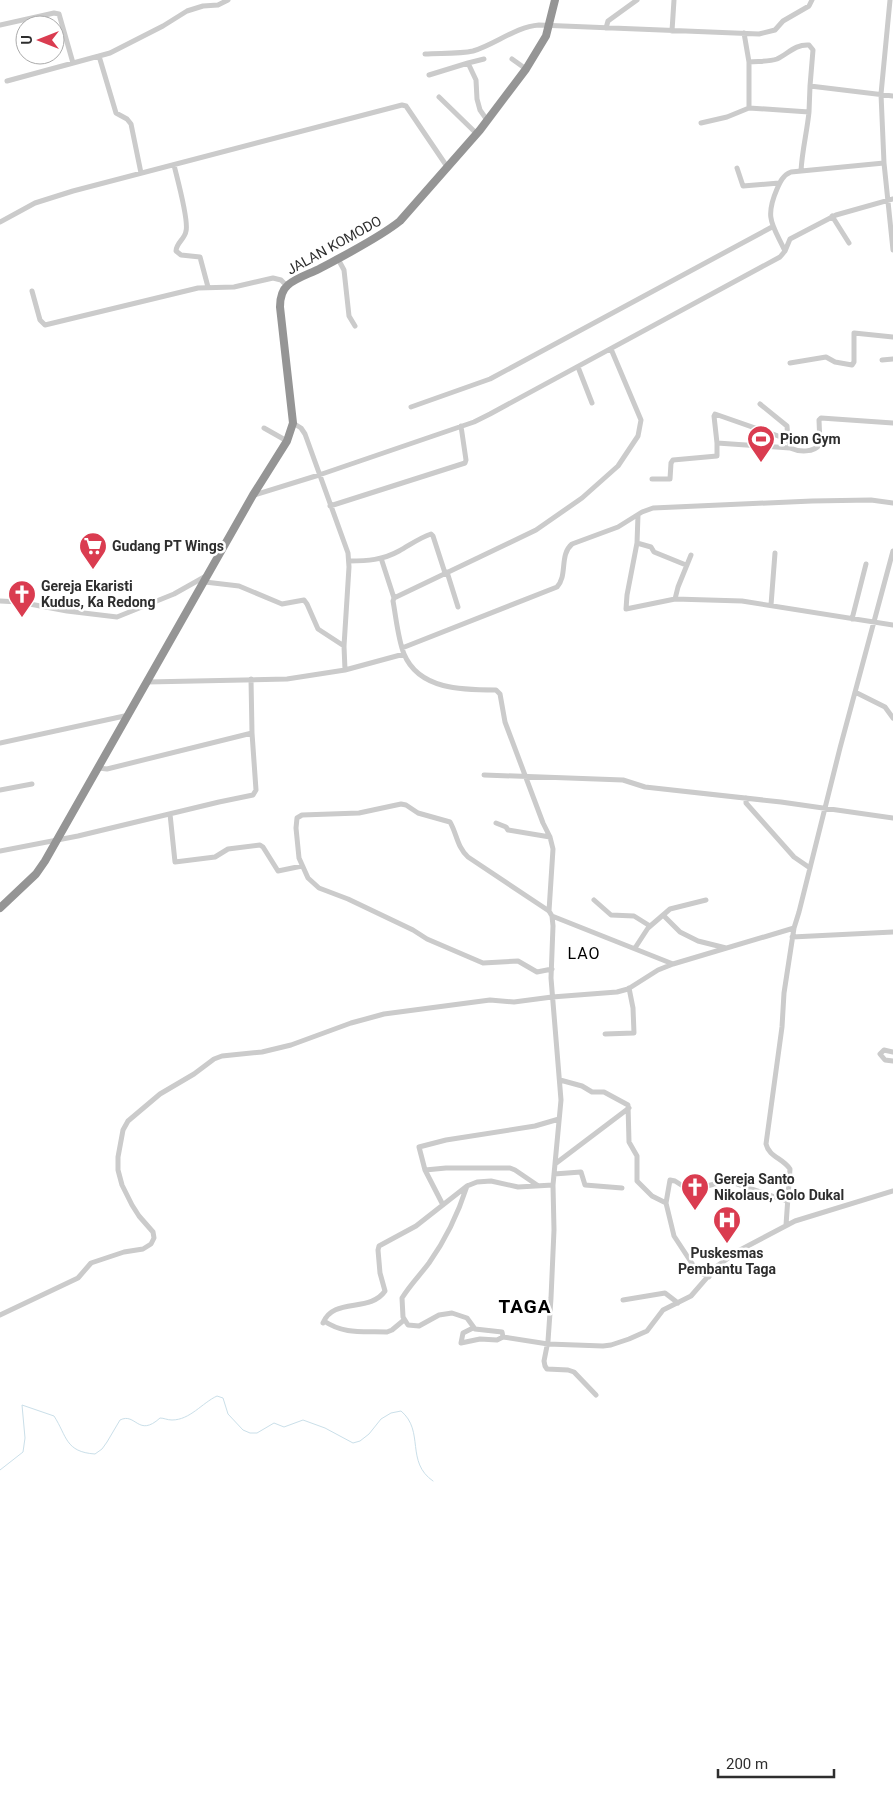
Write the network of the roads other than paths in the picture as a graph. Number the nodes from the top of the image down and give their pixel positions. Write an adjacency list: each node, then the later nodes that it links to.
1 (228, 0): 13 (street)
2 (555, 0): 8 (highway, JALAN KOMODO)
3 (637, 0): 9 (street)
4 (674, 0): 10 (street)
5 (812, 0): 11 (street)
6 (890, 0): 23 (street)
7 (0, 25): 17 (street)
8 (549, 27): 9 (street); 12 (street); 19 (highway, JALAN KOMODO)
9 (606, 28): 10 (street)
10 (672, 31): 11 (street)
11 (744, 33): 16 (street)
12 (425, 54)
13 (99, 56): 17 (street); 36 (street)
14 (484, 59): 18 (street)
15 (512, 59): 19 (street)
16 (749, 62): 22 (street); 26 (street)
17 (73, 63): 21 (street)
18 (468, 63): 20 (street); 28 (street)
19 (526, 69): 28 (highway, JALAN KOMODO)
20 (429, 75)
21 (7, 81)
22 (810, 86): 23 (street); 27 (street)
23 (881, 94): 24 (street); 31 (street)
24 (893, 96)
25 (438, 97): 30 (street)
26 (749, 108): 27 (street); 29 (street)
27 (809, 112): 35 (street)
28 (487, 120): 30 (highway, JALAN KOMODO)
29 (701, 123)
30 (477, 134): 33 (highway, JALAN KOMODO)
31 (884, 163): 35 (street); 38 (street)
32 (174, 165): 33 (street); 36 (street); 47 (street)
33 (448, 168): 45 (highway, JALAN KOMODO)
34 (737, 168): 37 (street)
35 (801, 171): 37 (street)
36 (141, 173): 40 (street)
37 (779, 183): 41 (street)
38 (891, 200): 39 (street); 43 (street)
39 (832, 216): 42 (street); 44 (street)
40 (0, 222)
41 (772, 227): 44 (street); 58 (street)
42 (849, 243)
43 (893, 250)
44 (785, 251): 51 (street)
45 (338, 259): 46 (highway, JALAN KOMODO); 49 (street)
46 (287, 286): 47 (street); 59 (highway, JALAN KOMODO)
47 (208, 287): 48 (street)
48 (32, 291)
49 (355, 326)
50 (893, 337): 54 (street)
51 (611, 349): 55 (street); 81 (street)
52 (882, 360): 53 (street)
53 (893, 360)
54 (790, 364)
55 (578, 367): 56 (street); 61 (street)
56 (592, 403)
57 (760, 404): 63 (street)
58 (411, 407)
59 (292, 423): 64 (highway, JALAN KOMODO); 67 (street)
60 (893, 423): 66 (street)
61 (462, 426): 67 (street); 71 (street)
62 (264, 428): 64 (street)
63 (788, 440): 65 (street); 66 (street)
64 (287, 441): 69 (highway, JALAN KOMODO)
65 (717, 443): 66 (street); 68 (street)
66 (790, 448)
67 (319, 475): 69 (street); 71 (street)
68 (652, 479)
69 (253, 495): 82 (highway, JALAN KOMODO)
70 (893, 503): 72 (street)
71 (330, 506): 78 (street)
72 (638, 518): 73 (street); 93 (street)
73 (637, 543): 80 (street); 85 (street)
74 (893, 551): 90 (street)
75 (775, 553): 87 (street)
76 (691, 555): 80 (street)
77 (381, 558): 78 (street); 81 (street); 84 (street)
78 (349, 561): 92 (street)
79 (866, 564): 89 (street)
80 (686, 565): 85 (street)
81 (446, 573): 84 (street); 88 (street)
82 (209, 574): 83 (highway, JALAN KOMODO); 86 (street)
83 (205, 582): 92 (street); 97 (highway, JALAN KOMODO)
84 (394, 598): 93 (street)
85 (675, 599): 87 (street)
86 (0, 601)
87 (771, 605): 89 (street)
88 (458, 607)
89 (852, 619): 90 (street)
90 (875, 622): 91 (street); 98 (street)
91 (893, 625)
92 (344, 646): 95 (street)
93 (402, 648): 94 (street)
94 (404, 654): 95 (street); 105 (street)
95 (345, 670): 96 (street)
96 (252, 679): 97 (street); 101 (street)
97 (148, 682): 99 (highway, JALAN KOMODO)
98 (855, 692): 100 (street); 109 (street)
99 (129, 715): 102 (street); 103 (highway, JALAN KOMODO)
100 (893, 718)
101 (252, 733): 103 (street); 110 (street)
102 (0, 743)
103 (98, 768): 114 (highway, JALAN KOMODO)
104 (484, 775): 105 (street)
105 (526, 777): 108 (street); 113 (street)
106 (32, 784): 107 (street)
107 (0, 790)
108 (746, 798): 109 (street); 117 (street)
109 (826, 808): 111 (street); 117 (street)
110 (170, 814): 114 (street); 116 (street)
111 (893, 818)
112 (496, 824): 113 (street)
113 (550, 837): 121 (street)
114 (57, 840): 115 (street); 120 (highway, JALAN KOMODO)
115 (0, 851)
116 (298, 867): 121 (street); 130 (street)
117 (810, 868): 124 (street)
118 (594, 900): 123 (street)
119 (706, 900): 122 (street)
120 (0, 908)
121 (551, 914): 127 (street); 130 (street)
122 (663, 915): 123 (street); 128 (street)
123 (650, 926): 127 (street)
124 (794, 928): 126 (street); 128 (street)
125 (893, 932): 126 (street)
126 (792, 937): 147 (street)
127 (635, 948): 129 (street)
128 (726, 948): 129 (street)
129 (674, 964): 131 (street)
130 (552, 969): 132 (street)
131 (629, 988): 132 (street); 133 (street)
132 (552, 997): 136 (street); 154 (street)
133 (605, 1034)
134 (893, 1052): 135 (street)
135 (893, 1061)
136 (560, 1080): 137 (street); 138 (street)
137 (629, 1108): 139 (street); 148 (street)
138 (559, 1119): 139 (street); 140 (street)
139 (555, 1164): 141 (street)
140 (425, 1170): 142 (street); 149 (street)
141 (554, 1174): 143 (street); 145 (street)
142 (537, 1185): 143 (street); 144 (street)
143 (553, 1185): 158 (street)
144 (467, 1186): 149 (street); 155 (street)
145 (622, 1188)
146 (893, 1191): 150 (street)
147 (787, 1201): 148 (street); 150 (street)
148 (666, 1203): 151 (street)
149 (443, 1205): 155 (street)
150 (786, 1225): 151 (street)
151 (709, 1277): 153 (street)
152 (623, 1300): 153 (street)
153 (678, 1303): 158 (street)
154 (0, 1315)
155 (404, 1320): 156 (street)
156 (474, 1328): 157 (street); 157 (street)
157 (503, 1337): 158 (street)
158 (548, 1344): 159 (street)
159 (596, 1395)

